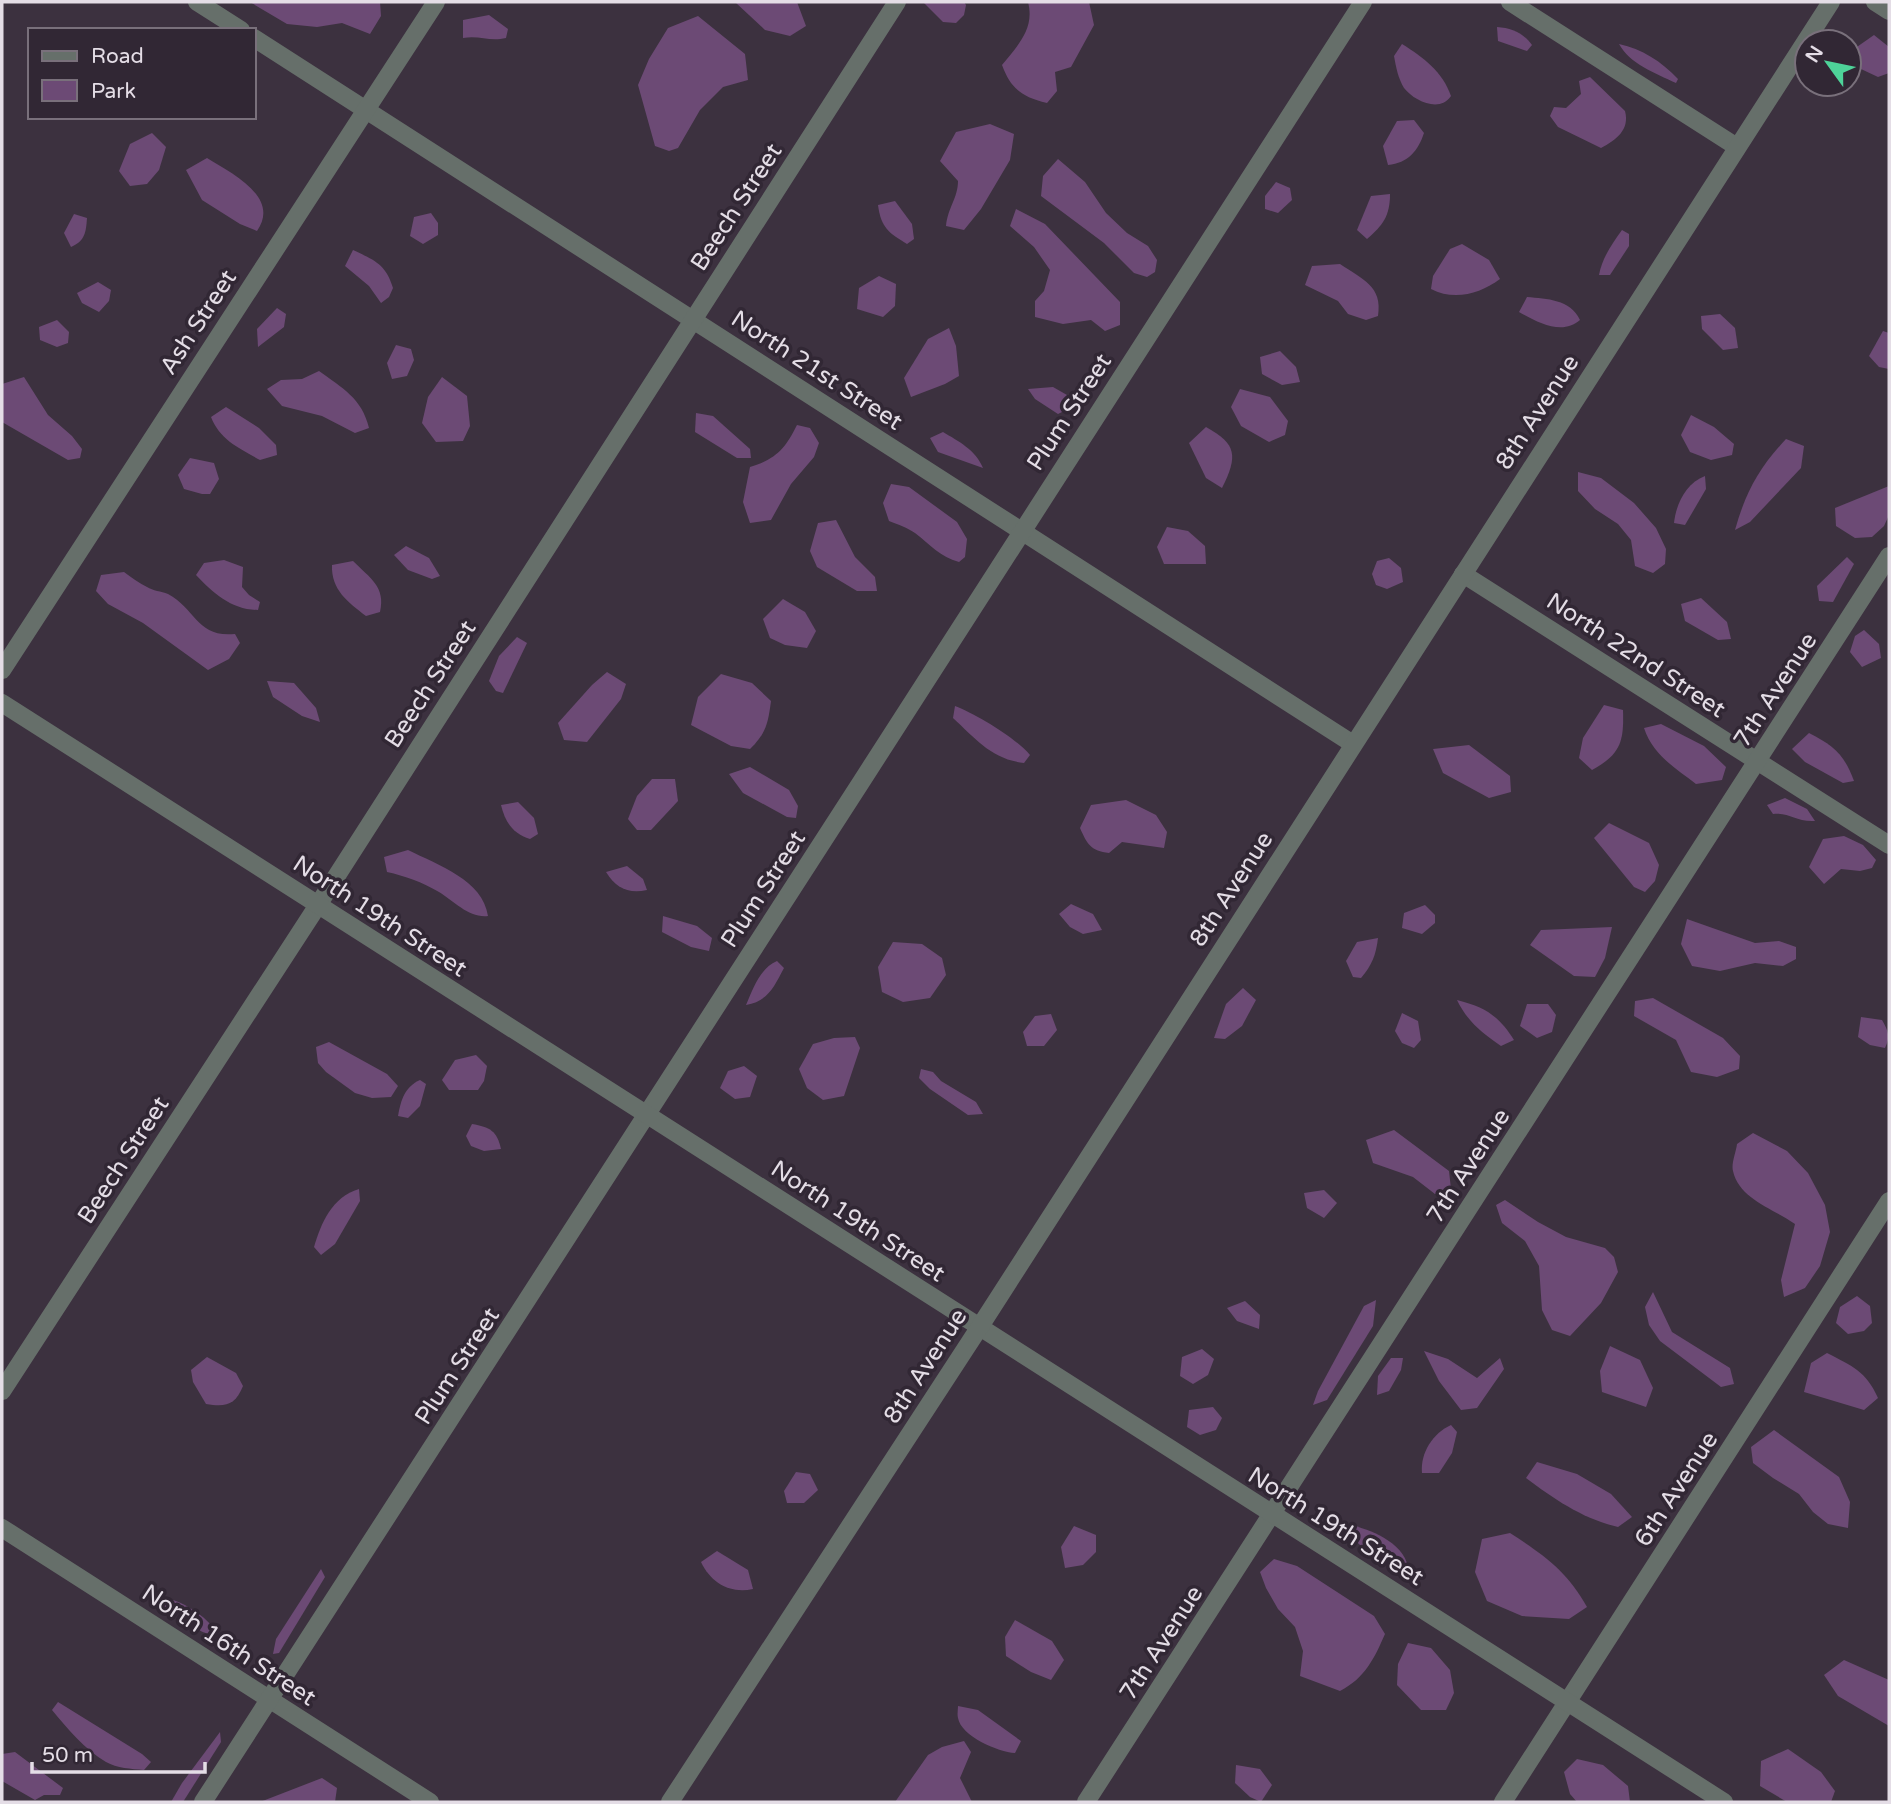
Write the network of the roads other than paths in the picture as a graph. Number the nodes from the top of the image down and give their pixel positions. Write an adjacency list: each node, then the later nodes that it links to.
1 (197, 2): 9 (street)
2 (436, 2): 11 (street, Ash Street)
3 (897, 2): 13 (street, Beech Street)
4 (1363, 2): 14 (street, Plum Street)
5 (1510, 2): 12 (street)
6 (1830, 2): 12 (street, 8th Avenue)
7 (1875, 2): 8 (street)
8 (1889, 11)
9 (238, 28)
10 (256, 39): 11 (street, North 21st Street)
11 (366, 110): 13 (street, North 21st Street); 17 (street, Ash Street)
12 (1737, 147): 16 (street, 8th Avenue)
13 (693, 320): 14 (street, North 21st Street); 22 (street, Beech Street)
14 (1021, 530): 19 (street, North 21st Street); 23 (street, Plum Street)
15 (1889, 556): 20 (street, 7th Avenue)
16 (1463, 574): 19 (street, 8th Avenue); 20 (street, North 22nd Street)
17 (2, 670)
18 (2, 703): 22 (street, North 19th Street)
19 (1353, 744): 25 (street, 8th Avenue)
20 (1758, 761): 21 (street, North 22nd Street); 27 (street, 7th Avenue)
21 (1889, 845)
22 (318, 905): 23 (street, North 19th Street); 26 (street, Beech Street)
23 (648, 1116): 25 (street, North 19th Street); 29 (street, Plum Street)
24 (1889, 1201): 30 (street, 6th Avenue)
25 (979, 1328): 27 (street, North 19th Street); 33 (street, 8th Avenue)
26 (2, 1391)
27 (1273, 1515): 30 (street, North 19th Street); 34 (street, 7th Avenue)
28 (2, 1528): 29 (street, North 16th Street)
29 (270, 1699): 31 (street, Plum Street); 32 (street, North 16th Street)
30 (1567, 1703): 35 (street, 6th Avenue); 36 (street, North 19th Street)
31 (203, 1802)
32 (430, 1802)
33 (670, 1802)
34 (1086, 1802)
35 (1503, 1802)
36 (1724, 1802)

